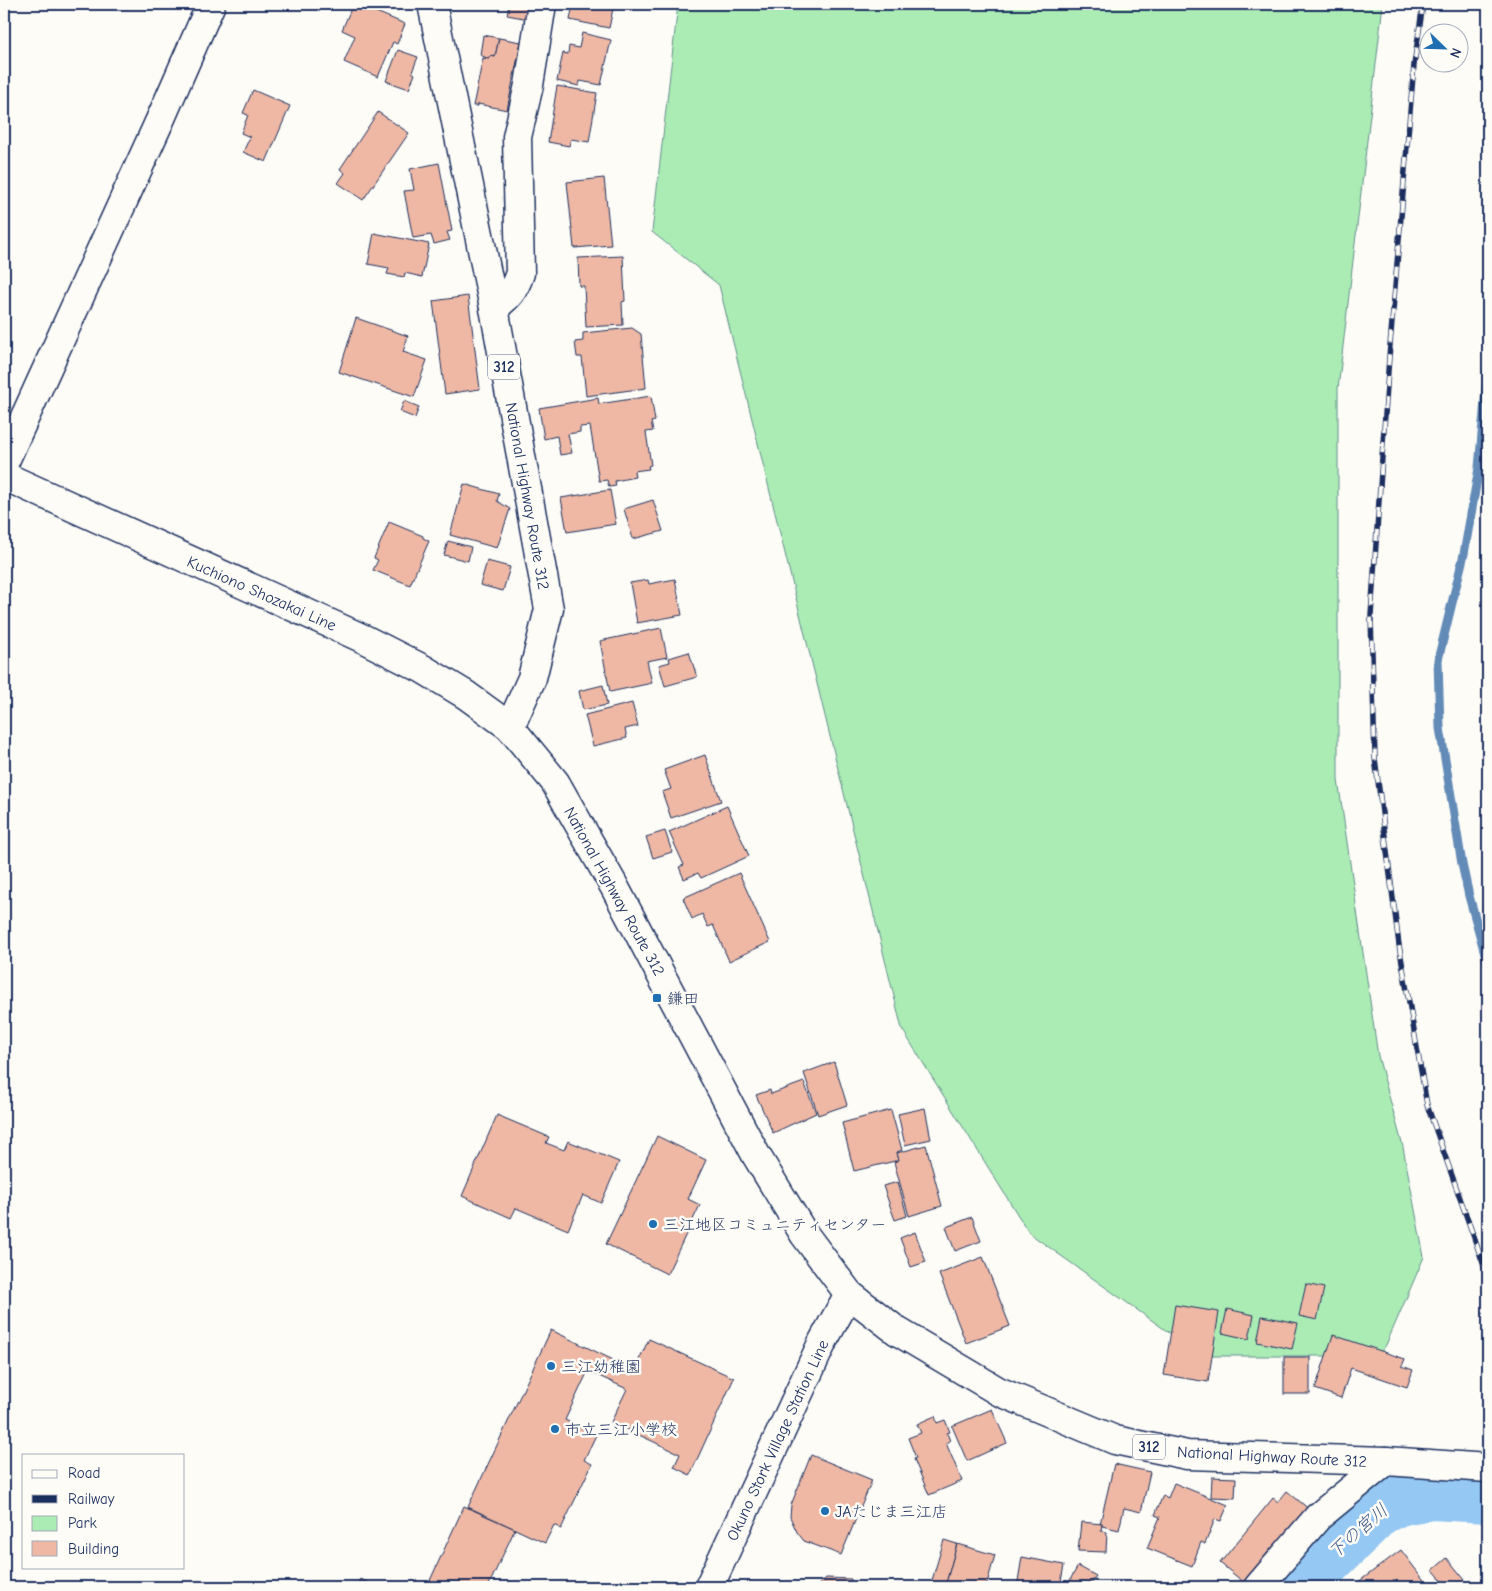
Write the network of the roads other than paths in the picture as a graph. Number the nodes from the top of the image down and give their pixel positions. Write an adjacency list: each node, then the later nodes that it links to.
1 (211, 4): 5 (main road)
2 (432, 4): 4 (main road, National Highway Route 312 / 312)
3 (542, 4): 4 (main road)
4 (494, 308): 7 (main road, National Highway Route 312 / 312)
5 (4, 463)
6 (4, 476): 7 (main road, Kuchiono Shozakai Line)
7 (510, 727): 8 (main road, National Highway Route 312 / 312)
8 (849, 1294): 9 (main road, National Highway Route 312 / 312); 11 (main road, Okuno Stork Village Station Line)
9 (1386, 1462): 10 (main road, National Highway Route 312 / 312); 12 (main road)
10 (1488, 1468)
11 (709, 1587)
12 (1258, 1587)

